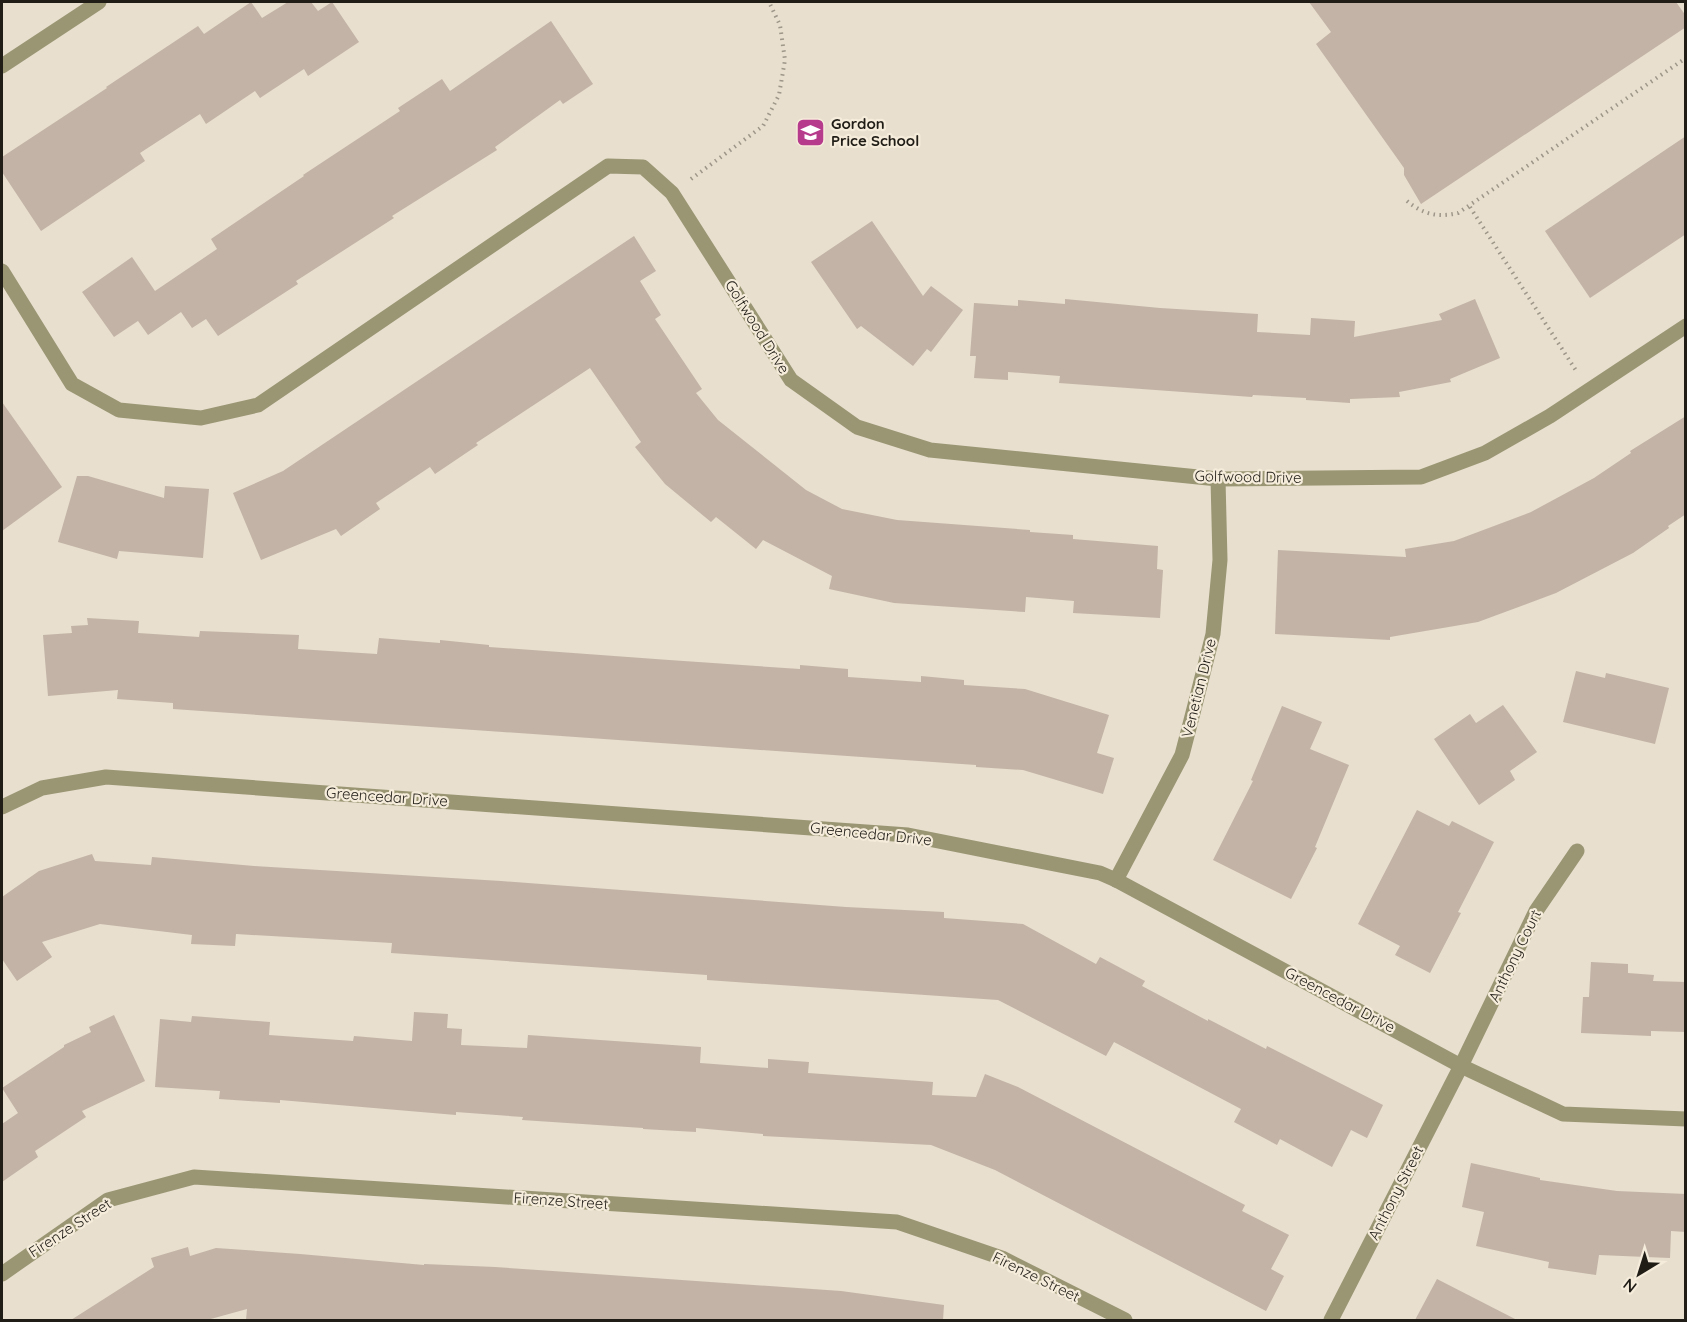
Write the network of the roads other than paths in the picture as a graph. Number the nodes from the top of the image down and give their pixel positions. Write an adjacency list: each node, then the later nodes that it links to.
1 (99, 2): 2 (street)
2 (2, 66)
3 (2, 271): 5 (street, Golfwood Drive)
4 (1686, 326): 5 (street, Golfwood Drive)
5 (1218, 479): 8 (street, Venetian Drive)
6 (2, 807): 8 (street, Greencedar Drive)
7 (1577, 850): 9 (street, Anthony Court)
8 (1116, 880): 9 (street, Greencedar Drive)
9 (1461, 1066): 10 (street, Greencedar Drive); 13 (street, Anthony Street)
10 (1686, 1119)
11 (2, 1274): 12 (street, Firenze Street)
12 (1125, 1320)
13 (1331, 1320)

